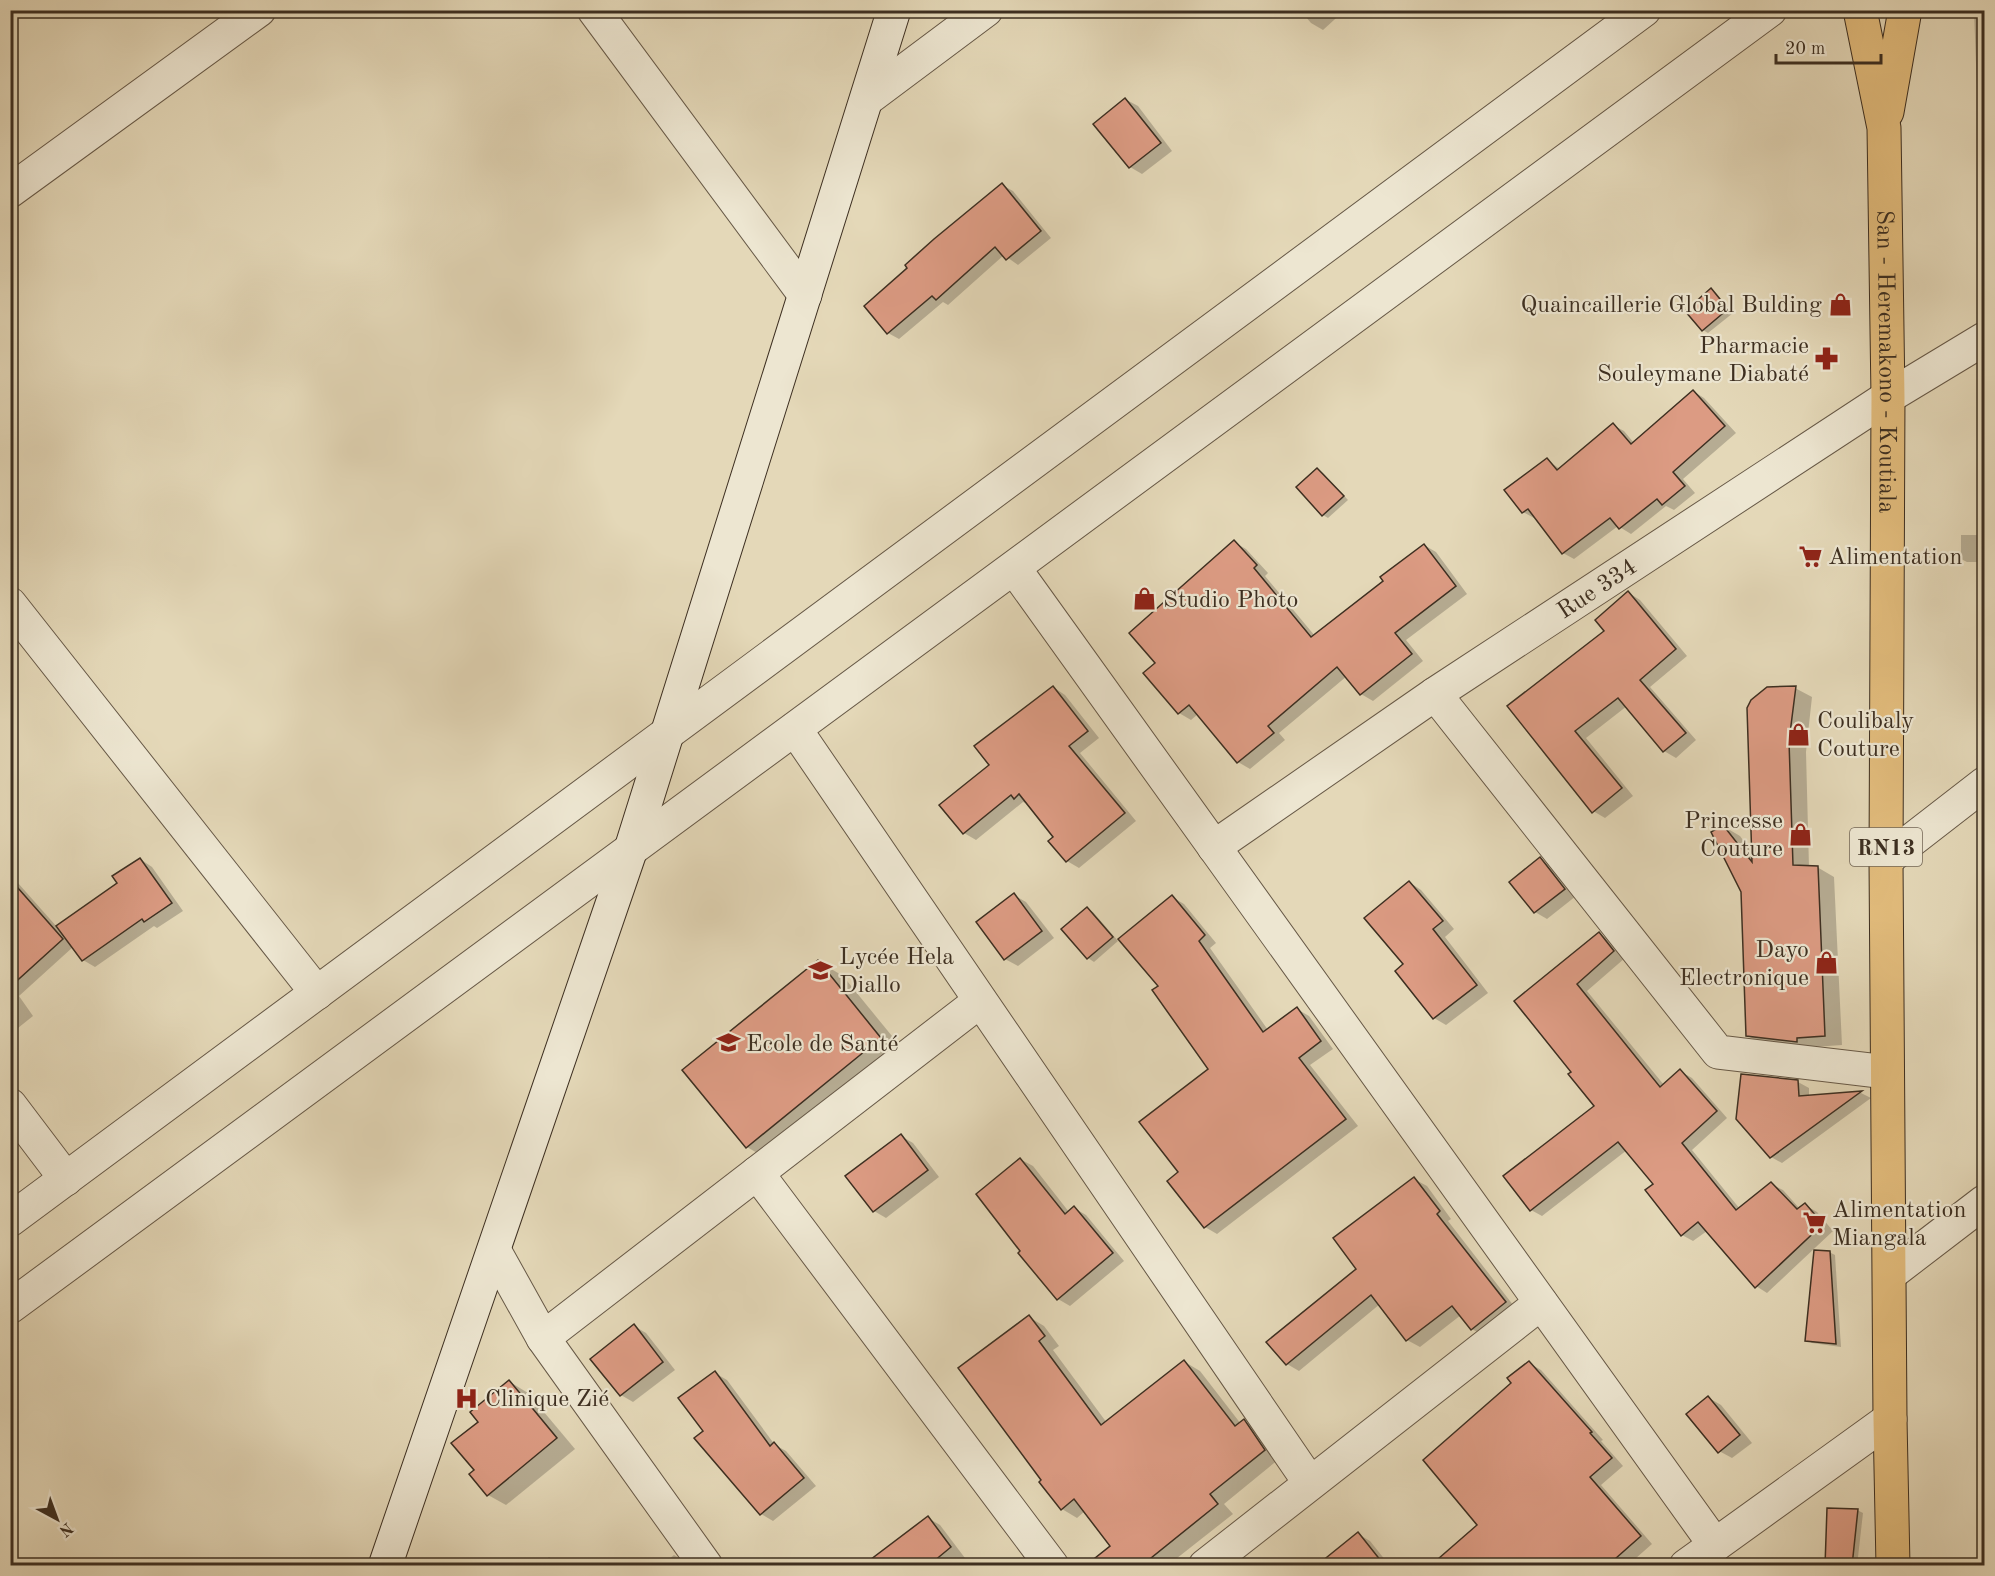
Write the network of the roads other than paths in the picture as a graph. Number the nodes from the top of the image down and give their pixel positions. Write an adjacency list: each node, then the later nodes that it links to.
1 (259, 10): 11 (street)
2 (594, 10): 12 (street)
3 (894, 10): 9 (street)
4 (986, 10): 9 (street)
5 (1644, 10): 19 (street)
6 (1770, 10): 15 (street)
7 (1860, 10): 10 (main road, RN13)
8 (1905, 10): 10 (main road, RN13)
9 (867, 99): 12 (street)
10 (1884, 128): 14 (main road, San - Heremakono - Koutiala / RN13)
11 (10, 191)
12 (805, 295): 19 (street)
13 (1984, 339): 14 (street, Rue 334)
14 (1888, 397): 17 (street, Rue 334); 23 (main road, San - Heremakono - Koutiala / RN13)
15 (1014, 568): 18 (street); 21 (street)
16 (10, 604): 24 (street)
17 (1435, 694): 21 (street, Rue 334); 26 (street)
18 (795, 729): 22 (street); 25 (street)
19 (666, 734): 22 (street); 24 (street)
20 (1984, 784): 23 (street)
21 (1214, 847): 34 (street)
22 (631, 849): 32 (street); 35 (street)
23 (1886, 860): 26 (main road, San - Heremakono - Koutiala / RN13)
24 (317, 993): 29 (street)
25 (981, 1001): 28 (street); 38 (street)
26 (1887, 1072): 33 (main road, San - Heremakono - Koutiala / RN13)
27 (10, 1105): 29 (street)
28 (758, 1173): 36 (street); 42 (street)
29 (66, 1179): 31 (street)
30 (1984, 1202): 33 (street)
31 (10, 1220)
32 (494, 1250): 36 (street); 40 (street)
33 (1890, 1274): 37 (main road, San - Heremakono - Koutiala / RN13)
34 (1541, 1303): 38 (street); 39 (street)
35 (10, 1307)
36 (543, 1338): 41 (street)
37 (1890, 1419): 39 (street); 45 (main road, San - Heremakono - Koutiala / RN13)
38 (1310, 1483): 43 (street)
39 (1715, 1545): 44 (street)
40 (385, 1566)
41 (706, 1566)
42 (1052, 1566)
43 (1205, 1566)
44 (1686, 1566)
45 (1893, 1566)

